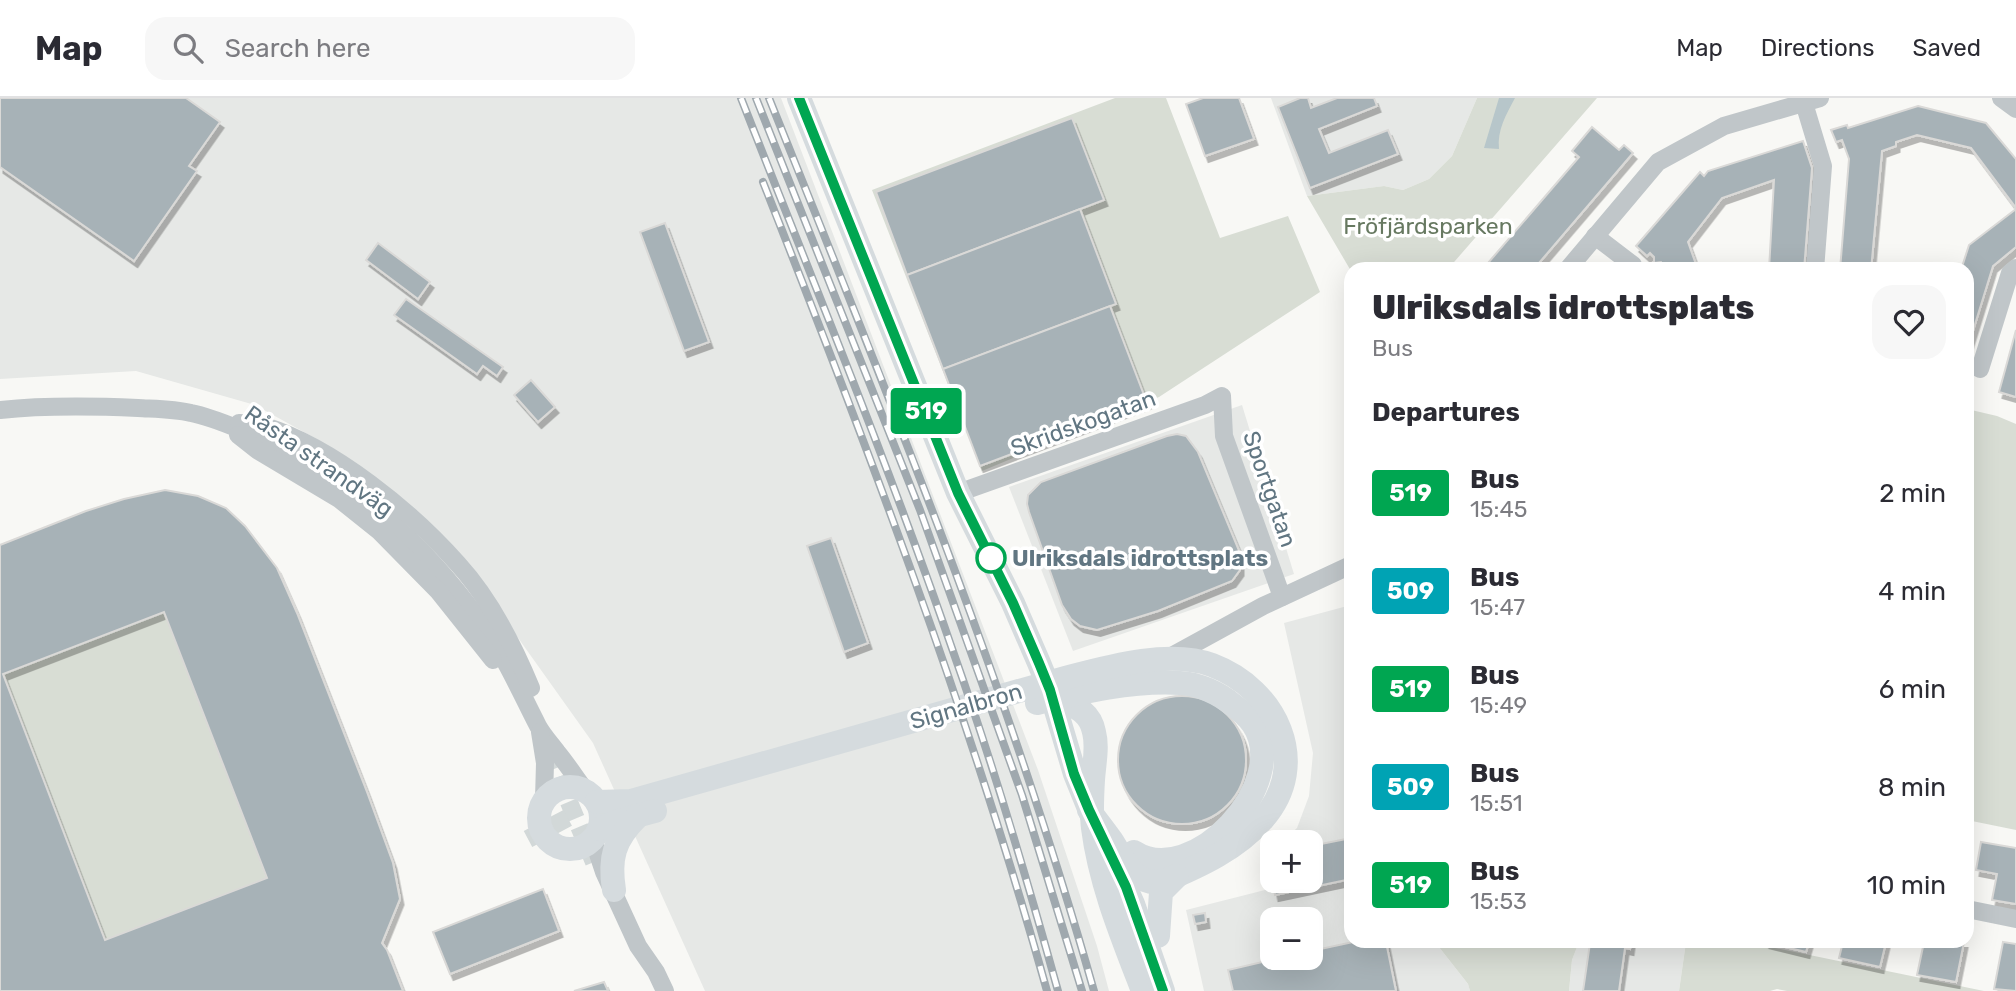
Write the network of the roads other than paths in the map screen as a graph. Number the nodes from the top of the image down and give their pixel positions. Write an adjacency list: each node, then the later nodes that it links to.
1 (799, 98): 14 (street)
2 (2001, 98): 4 (street)
3 (1812, 100): 5 (street); 8 (street)
4 (2016, 109)
5 (1595, 236): 6 (street); 7 (street)
6 (1574, 262)
7 (1629, 262)
8 (1816, 262)
9 (2016, 268): 10 (street)
10 (1980, 369)
11 (1222, 396): 14 (street, Skridskogatan); 16 (street, Sportgatan)
12 (0, 410): 13 (street, Råsta strandväg)
13 (222, 422): 13 (street, Råsta strandväg); 18 (street, Råsta strandväg)
14 (958, 493): 17 (street)
15 (1344, 568): 16 (street)
16 (1282, 597): 17 (street)
17 (1053, 694): 21 (street); 22 (street, Signalbron); 24 (street); 24 (street, Signalbron); 31 (street)
18 (539, 729): 19 (street, Råsta strandväg); 20 (street, Råsta strandväg)
19 (591, 796): 20 (street); 23 (street); 25 (street, Signalbron)
20 (544, 799): 23 (street)
21 (1089, 810): 26 (street); 31 (street)
22 (637, 817): 23 (street, Signalbron); 27 (street)
23 (596, 834): 27 (street)
24 (1134, 852): 26 (street)
25 (1177, 876): 26 (street); 30 (street)
26 (1142, 880): 30 (street)
27 (607, 883): 32 (street); 33 (street)
28 (1974, 910): 29 (street)
29 (2016, 919)
30 (1158, 936): 31 (street)
31 (1156, 990)
32 (658, 991)
33 (665, 991)

